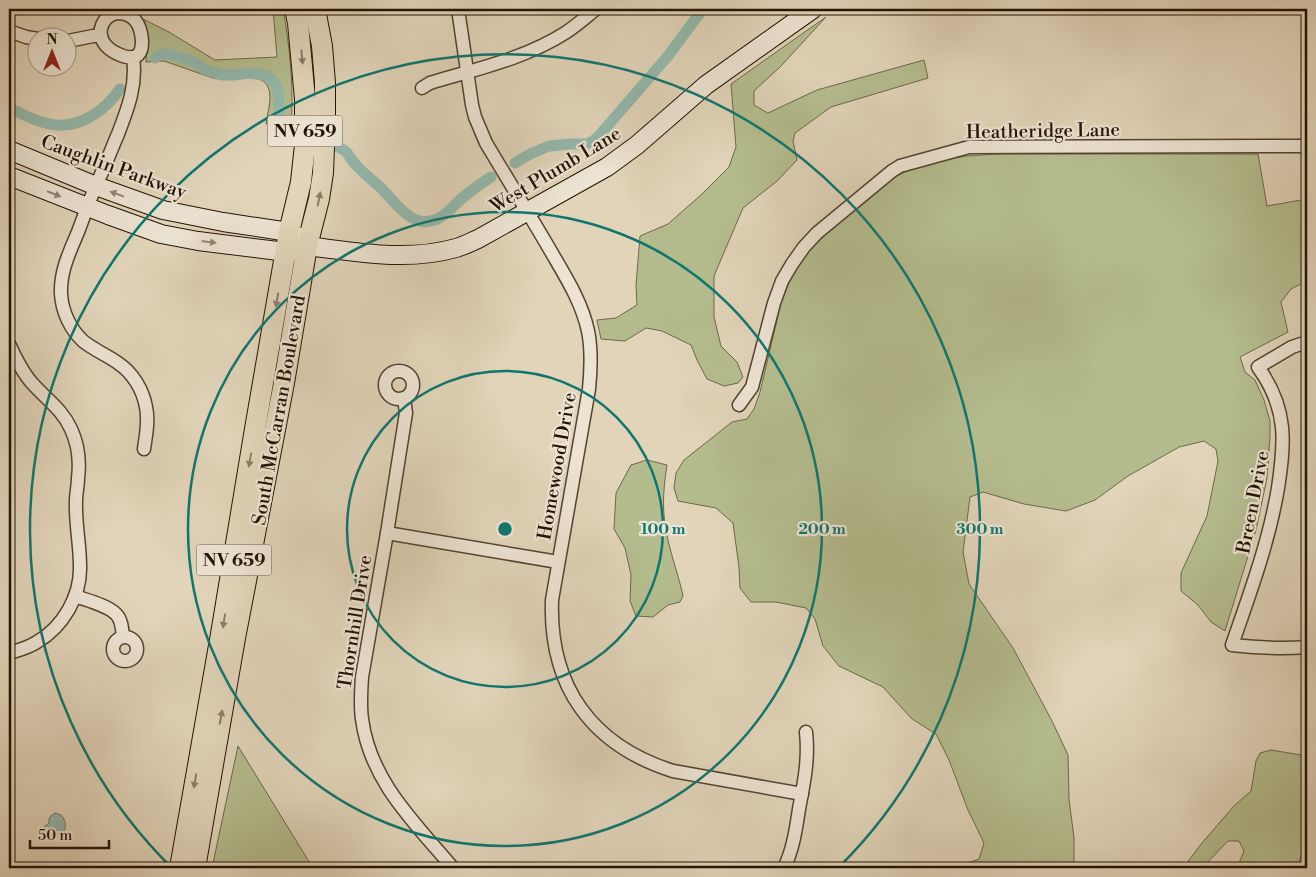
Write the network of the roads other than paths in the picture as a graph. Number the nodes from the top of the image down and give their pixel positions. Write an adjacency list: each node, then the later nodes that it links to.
1 (295, 9): 20 (main road, South McCarran Boulevard / NV 659, one-way to 20)
2 (315, 9): 21 (main road, South McCarran Boulevard / NV 659, one-way to 2)
3 (458, 9): 12 (street, Homewood Drive)
4 (596, 9): 12 (street)
5 (814, 9): 19 (main road, West Plumb Lane)
6 (120, 11): 8 (street); 11 (street)
7 (9, 31): 9 (street)
8 (101, 36): 10 (street); 11 (street)
9 (28, 37)
10 (78, 39)
11 (133, 57): 17 (street)
12 (467, 72): 13 (street); 19 (street, Homewood Drive)
13 (422, 88)
14 (1307, 146): 26 (street, Heatheridge Lane)
15 (9, 150): 17 (main road, Caughlin Parkway)
16 (9, 176): 18 (main road, one-way to 18)
17 (96, 186): 18 (street); 20 (main road, Caughlin Parkway, one-way to 17)
18 (88, 207): 22 (main road, one-way to 22); 27 (street)
19 (528, 212): 21 (main road, West Plumb Lane); 29 (street, Homewood Drive)
20 (289, 232): 21 (main road, Caughlin Parkway); 22 (main road, South McCarran Boulevard / NV 659)
21 (307, 246): 22 (main road); 38 (main road, South McCarran Boulevard / NV 659, one-way to 21)
22 (286, 252): 37 (main road, South McCarran Boulevard / NV 659, one-way to 37)
23 (1307, 342): 32 (street, Breen Drive)
24 (9, 345): 30 (street)
25 (404, 398): 28 (street, Thornhill Drive)
26 (739, 405)
27 (144, 448)
28 (387, 533): 29 (street); 39 (street, Thornhill Drive)
29 (558, 562): 35 (street, Homewood Drive)
30 (75, 596): 31 (street); 33 (street)
31 (123, 637)
32 (1307, 647)
33 (9, 653)
34 (806, 732): 35 (street)
35 (802, 794): 36 (street)
36 (789, 867)
37 (180, 868)
38 (195, 868)
39 (453, 868)

